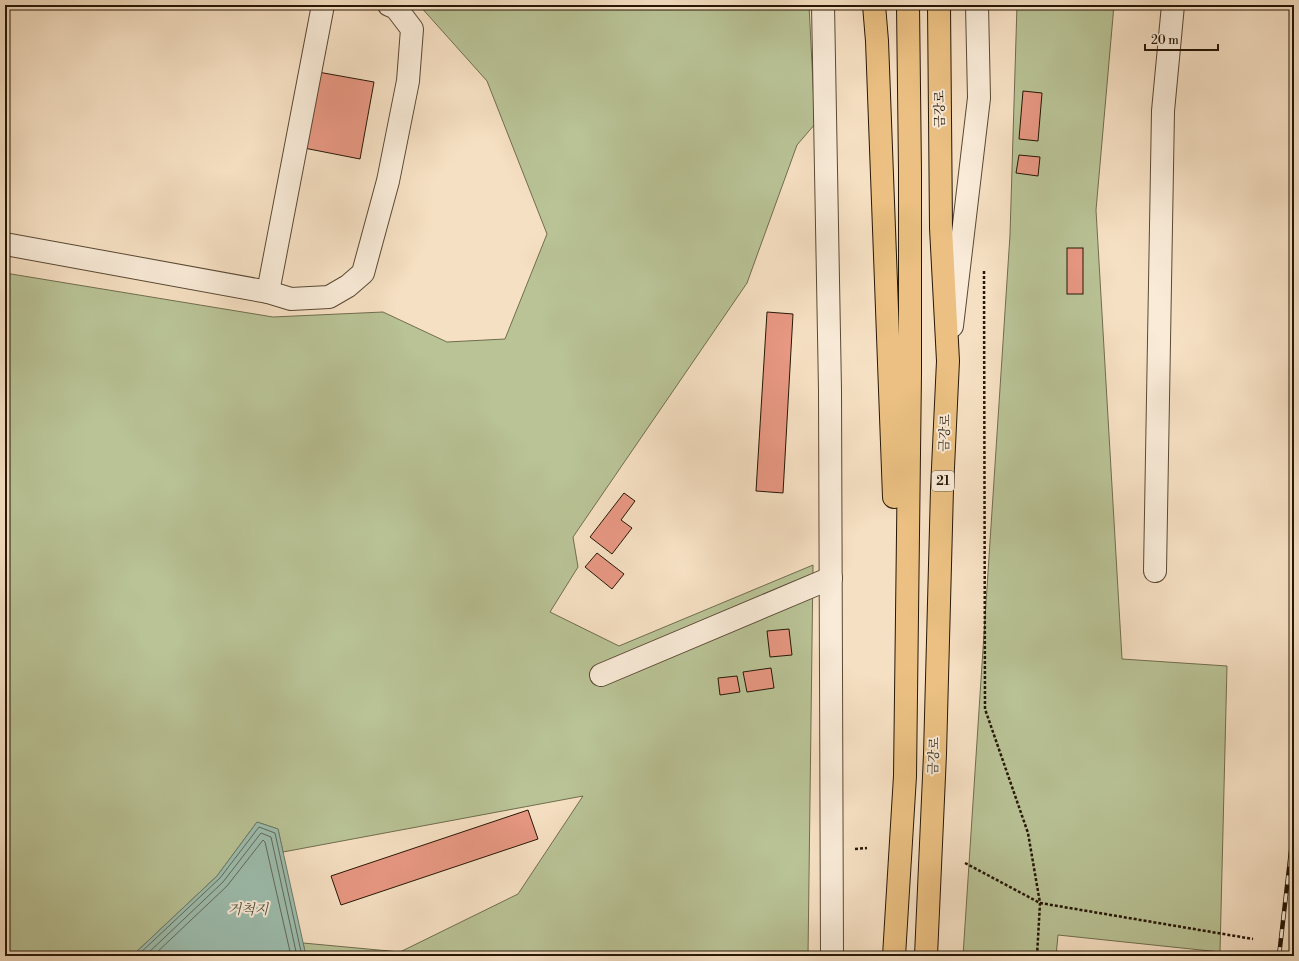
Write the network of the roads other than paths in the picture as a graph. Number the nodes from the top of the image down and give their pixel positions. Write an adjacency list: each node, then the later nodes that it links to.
1 (323, 5): 10 (street)
2 (388, 5): 10 (street)
3 (823, 5): 13 (street)
4 (874, 5): 15 (highway)
5 (908, 5): 15 (highway)
6 (938, 5): 11 (highway, 금강로 / 21)
7 (977, 5): 11 (street)
8 (1173, 5): 12 (street)
9 (5, 244): 10 (street)
10 (268, 292)
11 (948, 361): 18 (highway, 금강로 / 21)
12 (1155, 571)
13 (831, 578): 14 (street); 16 (street)
14 (601, 675)
15 (901, 838): 17 (highway)
16 (832, 956)
17 (894, 956)
18 (926, 956)

